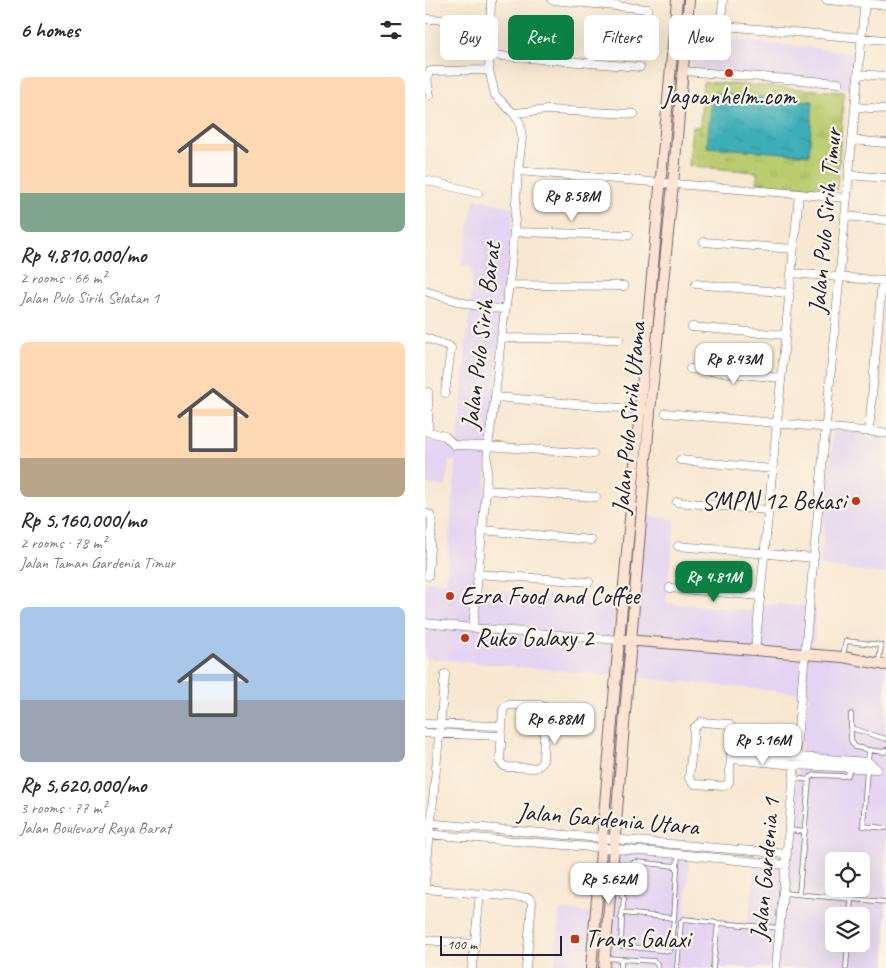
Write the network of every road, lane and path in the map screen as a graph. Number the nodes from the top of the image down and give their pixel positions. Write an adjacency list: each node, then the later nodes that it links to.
1 (491, 0): 10 (street, Jalan Pulo Sirih Barat)
2 (552, 0): 9 (street)
3 (677, 0): 34 (main road, Jalan Pulo Sirih Utama)
4 (689, 0): 19 (main road, Jalan Pulo Sirih Utama)
5 (723, 0): 13 (street)
6 (827, 0): 7 (street)
7 (864, 2): 8 (street); 13 (street, Jalan Pulo Sirih Timur)
8 (886, 5)
9 (647, 8)
10 (490, 15)
11 (425, 19): 12 (street)
12 (440, 19)
13 (861, 38): 14 (street); 20 (street, Jalan Pulo Sirih Timur)
14 (886, 40)
15 (498, 56): 17 (street)
16 (489, 60): 18 (street, Jalan Pulo Sirih Barat)
17 (639, 67)
18 (489, 70): 23 (street); 26 (street, Jalan Pulo Sirih Barat)
19 (683, 71): 22 (street); 35 (main road, Jalan Pulo Sirih Utama)
20 (858, 74): 21 (street); 24 (street, Jalan Pulo Sirih Timur)
21 (886, 76)
22 (839, 83)
23 (430, 95)
24 (855, 107): 25 (street); 28 (street, Jalan Pulo Sirih Timur)
25 (886, 109)
26 (513, 113): 27 (street); 30 (street, Jalan Pulo Sirih Barat)
27 (634, 114)
28 (852, 140): 29 (street); 31 (street, Jalan Pulo Sirih Timur)
29 (886, 143)
30 (517, 171): 34 (street); 41 (street, Jalan Pulo Sirih Barat)
31 (849, 176): 32 (street); 38 (street, Jalan Pulo Sirih Timur)
32 (886, 178)
33 (425, 180): 36 (street)
34 (661, 183): 35 (street); 64 (main road, Jalan Pulo Sirih Utama)
35 (673, 184): 37 (street); 65 (main road, Jalan Pulo Sirih Utama)
36 (478, 193)
37 (799, 194): 38 (street); 44 (street)
38 (847, 198): 39 (street, Jalan Pulo Sirih Timur)
39 (845, 216): 40 (street); 46 (street, Jalan Pulo Sirih Timur)
40 (886, 220)
41 (514, 232): 42 (street); 49 (street, Jalan Pulo Sirih Barat)
42 (629, 235)
43 (704, 242): 44 (street)
44 (793, 249): 45 (street)
45 (791, 273): 46 (street); 52 (street)
46 (840, 278): 47 (street); 68 (street, Jalan Pulo Sirih Timur)
47 (884, 281): 70 (street)
48 (696, 284): 52 (street)
49 (509, 285): 50 (street); 53 (street, Jalan Pulo Sirih Barat)
50 (624, 286)
51 (425, 291): 53 (street)
52 (789, 293): 55 (street)
53 (505, 309): 57 (street, Jalan Pulo Sirih Barat)
54 (691, 326): 55 (street)
55 (785, 335): 60 (street)
56 (425, 338): 62 (street)
57 (501, 338): 58 (street); 63 (street, Jalan Pulo Sirih Barat)
58 (619, 339)
59 (690, 369): 60 (street)
60 (781, 378): 67 (street)
61 (428, 392): 69 (street)
62 (445, 394)
63 (495, 397): 64 (street); 72 (street, Jalan Pulo Sirih Barat)
64 (639, 410): 65 (street); 92 (main road, Jalan Pulo Sirih Utama)
65 (650, 411): 93 (main road, Jalan Pulo Sirih Utama)
66 (666, 413): 67 (street)
67 (777, 423): 68 (street); 75 (street)
68 (826, 427): 70 (street); 85 (street, Jalan Pulo Sirih Timur)
69 (427, 431): 72 (street)
70 (869, 431): 71 (street)
71 (886, 433)
72 (488, 446): 73 (street); 76 (street, Jalan Pulo Sirih Barat)
73 (593, 454)
74 (681, 460): 75 (street)
75 (772, 469): 79 (street)
76 (486, 490): 77 (street); 81 (street, Jalan Pulo Sirih Barat)
77 (596, 497)
78 (677, 502): 79 (street)
79 (768, 510): 84 (street)
80 (425, 513): 86 (street)
81 (483, 530): 82 (street); 87 (street, Jalan Pulo Sirih Barat)
82 (591, 540)
83 (678, 546): 84 (street)
84 (764, 553): 85 (street); 91 (street)
85 (815, 558): 99 (street, Jalan Pulo Sirih Timur)
86 (427, 559): 88 (street)
87 (477, 574): 89 (street); 95 (street, Jalan Pulo Sirih Barat)
88 (427, 576)
89 (589, 582)
90 (670, 588): 91 (street)
91 (760, 596): 98 (street)
92 (623, 603): 93 (main road); 96 (main road, Jalan Pulo Sirih Utama)
93 (634, 604): 97 (main road, Jalan Pulo Sirih Utama)
94 (425, 623): 95 (street)
95 (473, 628): 96 (street)
96 (619, 640): 97 (main road); 103 (main road, Jalan Pulo Sirih Utama)
97 (631, 641): 98 (main road); 104 (main road, Jalan Pulo Sirih Utama)
98 (755, 650): 99 (main road)
99 (805, 655): 100 (main road); 117 (street, Jalan Gardenia 1)
100 (843, 657): 101 (main road); 101 (lane)
101 (882, 664)
102 (445, 674): 107 (street)
103 (616, 677): 104 (main road); 123 (main road, Jalan Pulo Sirih Utama)
104 (627, 678): 124 (main road, Jalan Pulo Sirih Utama)
105 (851, 714): 109 (lane)
106 (425, 724): 107 (street)
107 (440, 724): 108 (street); 111 (street)
108 (501, 726): 112 (street); 112 (street)
109 (851, 728): 113 (lane); 114 (lane)
110 (425, 733): 111 (street)
111 (439, 734): 112 (street); 125 (street)
112 (501, 736)
113 (886, 739)
114 (869, 750): 115 (lane); 118 (lane)
115 (886, 750)
116 (732, 756): 116 (street); 117 (street)
117 (795, 761): 118 (street); 119 (street); 121 (street, Jalan Gardenia 1)
118 (867, 766): 119 (street); 120 (street); 126 (lane)
119 (850, 768): 122 (lane)
120 (886, 773)
121 (794, 778): 122 (lane); 127 (street, Jalan Gardenia 1)
122 (809, 780): 128 (lane)
123 (605, 804): 124 (main road); 130 (main road, Jalan Pulo Sirih Utama)
124 (617, 805): 131 (main road, Jalan Pulo Sirih Utama)
125 (428, 824): 129 (street); 130 (street, Jalan Gardenia Utara)
126 (886, 828)
127 (789, 830): 128 (lane); 133 (street, Jalan Gardenia 1)
128 (805, 832): 142 (lane)
129 (427, 834): 130 (street); 136 (street)
130 (601, 844): 131 (street); 137 (main road, Jalan Pulo Sirih Utama)
131 (614, 845): 132 (street); 133 (street, Jalan Gardenia Utara); 138 (main road, Jalan Pulo Sirih Utama)
132 (678, 854): 134 (lane); 135 (street)
133 (787, 854): 135 (street, Jalan Gardenia 1)
134 (677, 864): 147 (lane); 148 (lane)
135 (786, 865): 140 (street, Jalan Gardenia 1)
136 (425, 884)
137 (598, 884): 138 (main road); 158 (main road, Jalan Pulo Sirih Utama)
138 (610, 885): 146 (main road, Jalan Pulo Sirih Utama)
139 (425, 889): 141 (street)
140 (783, 893): 142 (lane); 150 (street, Jalan Gardenia 1)
141 (480, 894): 152 (street); 157 (street)
142 (799, 894): 143 (lane)
143 (851, 899): 144 (lane); 145 (lane)
144 (886, 902)
145 (851, 907)
146 (608, 916): 147 (lane); 155 (main road, Jalan Pulo Sirih Utama)
147 (622, 916): 148 (lane); 148 (lane)
148 (674, 918)
149 (718, 923): 150 (lane); 161 (lane); 162 (lane)
150 (780, 928): 163 (street, Jalan Gardenia 1)
151 (425, 940): 152 (street)
152 (474, 944): 156 (street)
153 (847, 952): 164 (lane)
154 (621, 959): 155 (lane); 159 (lane); 160 (lane)
155 (604, 963)
156 (472, 968)
157 (526, 968)
158 (591, 968)
159 (621, 968)
160 (658, 968)
161 (677, 968)
162 (713, 968)
163 (777, 968)
164 (846, 968)

